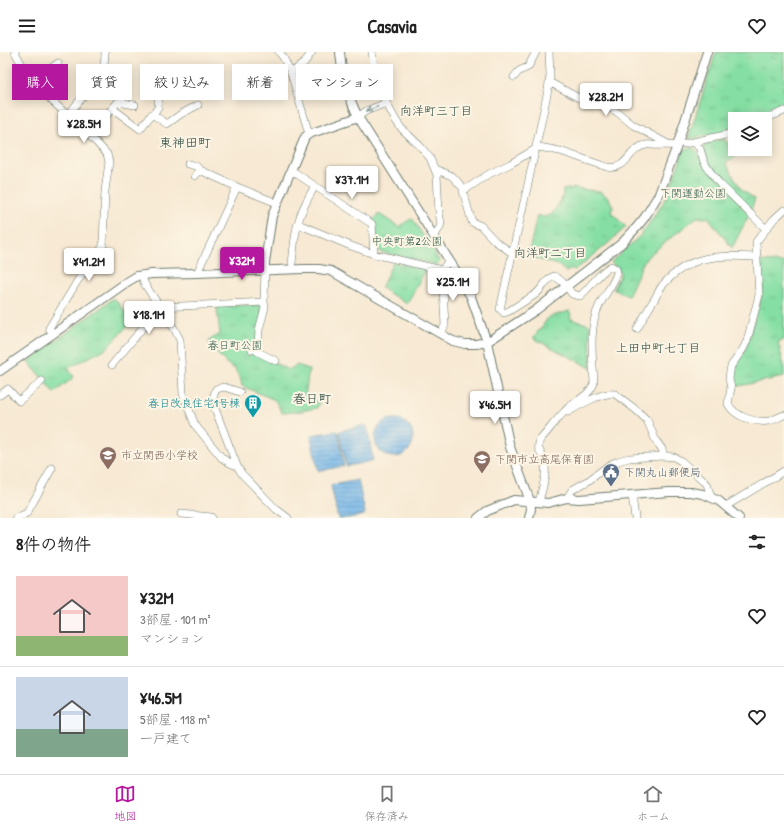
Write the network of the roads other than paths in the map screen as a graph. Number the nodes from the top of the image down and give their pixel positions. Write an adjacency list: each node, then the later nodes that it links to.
1 (15, 52): 10 (street)
2 (105, 52): 22 (street)
3 (279, 52): 11 (street)
4 (312, 52): 11 (street)
5 (340, 52): 25 (street)
6 (372, 52): 17 (street)
7 (536, 52): 12 (street)
8 (549, 52): 13 (street)
9 (707, 52): 31 (street)
10 (21, 64)
11 (291, 73): 26 (street)
12 (514, 77)
13 (549, 82): 30 (street); 32 (street)
14 (52, 100): 22 (street)
15 (158, 100): 23 (street)
16 (120, 102): 18 (street); 20 (street)
17 (386, 103): 25 (street, one-way to 25); 34 (street)
18 (135, 105)
19 (198, 105): 23 (street)
20 (111, 110): 23 (street); 28 (street)
21 (784, 111): 24 (street)
22 (68, 115): 28 (street)
23 (153, 115)
24 (772, 116)
25 (358, 117): 26 (street); 43 (street)
26 (309, 134): 35 (street)
27 (728, 134): 29 (street)
28 (89, 135): 57 (street)
29 (694, 142): 31 (street); 42 (street)
30 (668, 144): 31 (street); 32 (street)
31 (681, 145): 53 (street)
32 (536, 149): 38 (street); 44 (street)
33 (188, 164): 37 (street)
34 (435, 169): 38 (street); 43 (street)
35 (291, 170): 36 (street); 49 (street)
36 (315, 186): 41 (street); 45 (street)
37 (237, 187): 39 (street); 51 (street)
38 (465, 190): 44 (street)
39 (272, 201)
40 (784, 210): 42 (street)
41 (298, 224): 45 (street); 48 (street)
42 (766, 229): 46 (street)
43 (434, 237): 47 (street)
44 (512, 253): 53 (street)
45 (374, 254): 50 (street)
46 (757, 257): 56 (street); 66 (street)
47 (449, 260): 50 (street); 59 (street)
48 (292, 263)
49 (265, 270): 51 (street); 54 (street); 58 (street)
50 (442, 270): 58 (street)
51 (197, 273): 52 (street)
52 (142, 275): 55 (street); 57 (street)
53 (567, 286): 59 (street); 67 (street)
54 (264, 302): 55 (street); 60 (street)
55 (160, 307): 61 (street); 69 (street)
56 (637, 329)
57 (53, 334): 62 (street)
58 (441, 334): 59 (street)
59 (487, 342): 75 (street)
60 (276, 361)
61 (112, 365)
62 (0, 371)
63 (42, 381): 65 (street)
64 (240, 392): 69 (street)
65 (0, 395)
66 (784, 415)
67 (558, 419): 68 (street); 76 (street)
68 (664, 456): 73 (street); 74 (street)
69 (237, 466): 81 (street)
70 (52, 468): 79 (street)
71 (784, 471): 77 (street)
72 (632, 495): 73 (street); 74 (street); 84 (street)
73 (711, 497): 77 (street)
74 (568, 498): 76 (street)
75 (530, 501): 76 (street); 82 (street); 83 (street)
76 (539, 502)
77 (726, 506): 85 (street)
78 (181, 514): 80 (street)
79 (16, 518)
80 (212, 518)
81 (288, 518)
82 (478, 518)
83 (529, 518)
84 (635, 518)
85 (739, 518)

